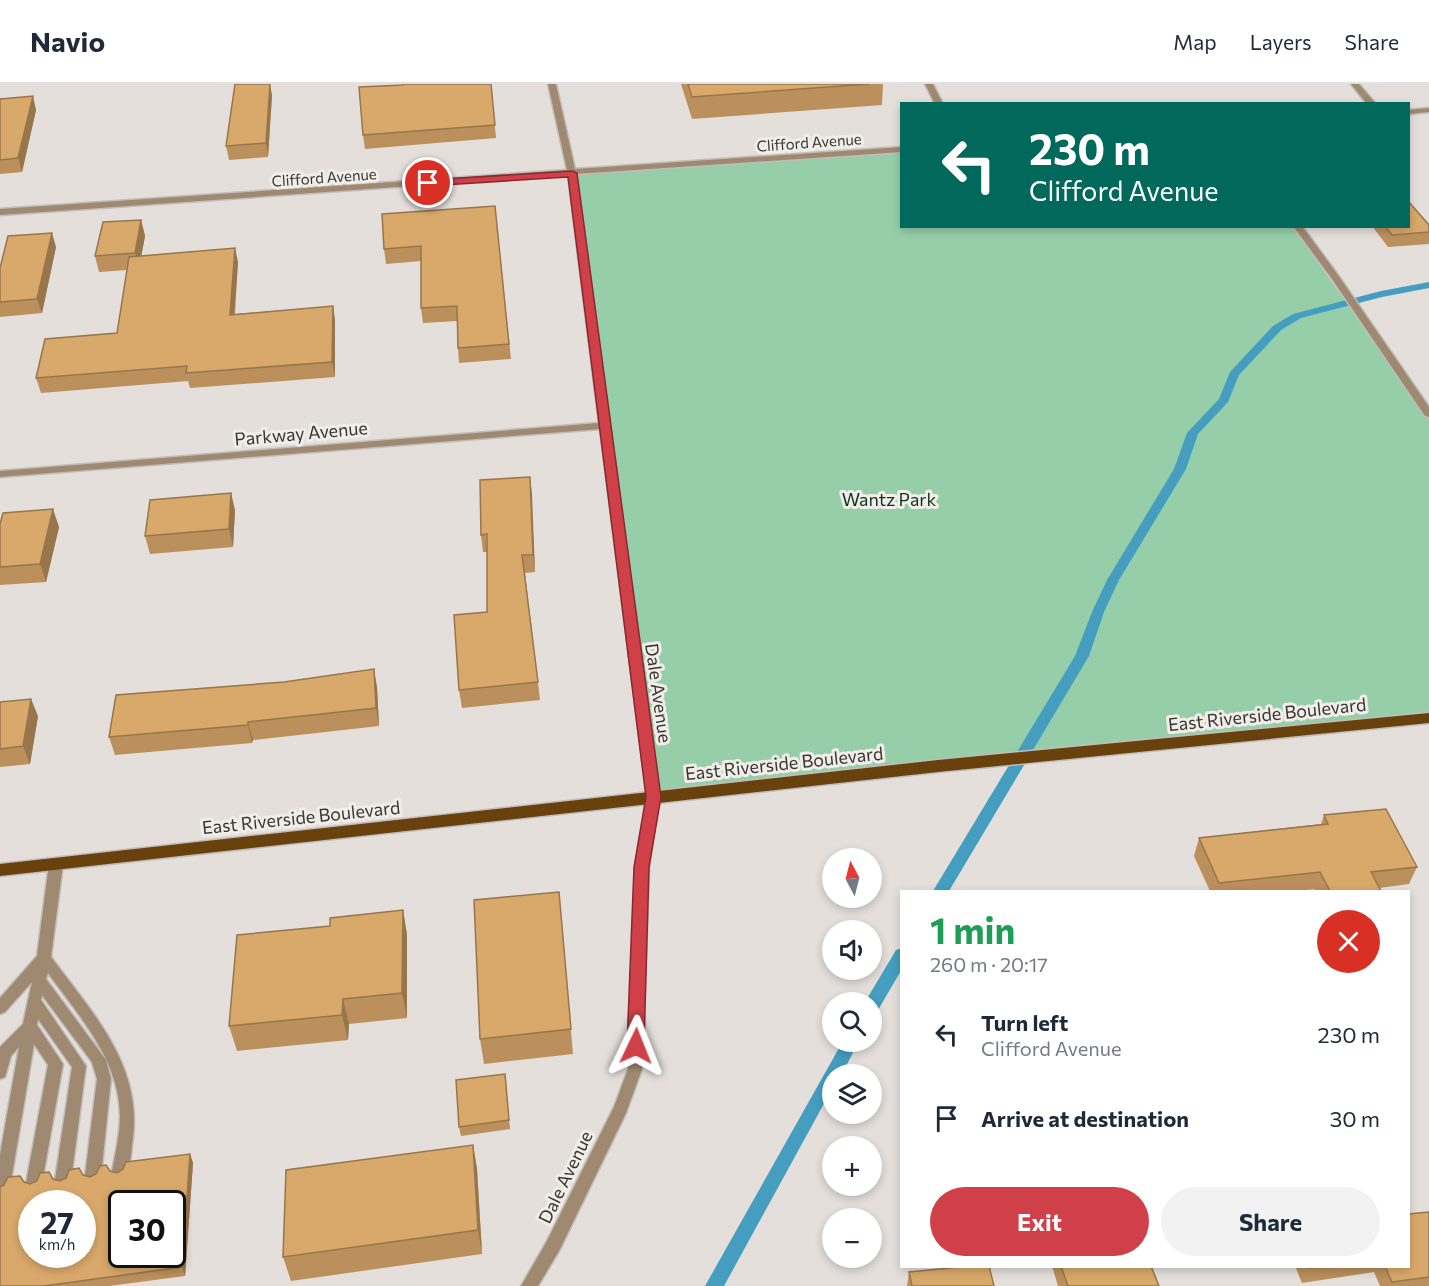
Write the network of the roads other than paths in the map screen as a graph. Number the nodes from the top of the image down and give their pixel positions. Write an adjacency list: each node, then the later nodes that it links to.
1 (552, 84): 9 (street, Dale Avenue)
2 (929, 84): 4 (street)
3 (1355, 84): 5 (street)
4 (938, 102)
5 (1370, 102)
6 (1429, 110): 7 (street)
7 (1410, 112)
8 (900, 149): 9 (street, Clifford Avenue)
9 (572, 173): 10 (street, Clifford Avenue); 13 (street, Dale Avenue)
10 (0, 212)
11 (1298, 228): 12 (street)
12 (1429, 414)
13 (604, 426): 14 (street, Parkway Avenue); 16 (street, Dale Avenue)
14 (0, 474)
15 (1429, 718): 16 (main road, East Riverside Boulevard)
16 (653, 797): 17 (main road, East Riverside Boulevard); 30 (street, Dale Avenue)
17 (57, 864): 18 (main road, East Riverside Boulevard); 19 (street)
18 (0, 870)
19 (44, 958): 20 (street); 22 (street); 25 (street)
20 (39, 980): 21 (street); 26 (street)
21 (34, 1000): 23 (street); 27 (street)
22 (0, 1008)
23 (30, 1026): 24 (street); 28 (street); 29 (street)
24 (0, 1073)
25 (120, 1172)
26 (93, 1176)
27 (63, 1180)
28 (34, 1183)
29 (2, 1187)
30 (529, 1286)

